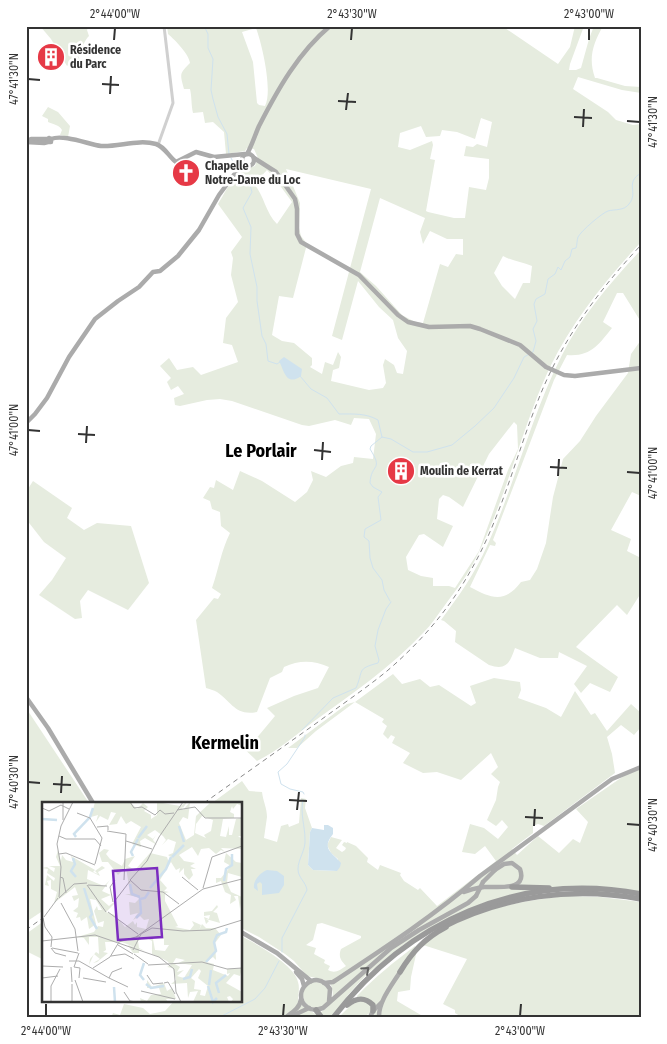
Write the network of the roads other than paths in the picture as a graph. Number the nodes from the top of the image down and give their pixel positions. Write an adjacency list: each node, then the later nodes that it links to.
1 (164, 26): 4 (street)
2 (330, 26): 5 (main road)
3 (28, 141): 4 (main road)
4 (158, 144): 5 (main road)
5 (248, 159): 6 (main road); 7 (main road)
6 (641, 368)
7 (26, 423)
8 (26, 697): 10 (main road)
9 (641, 767): 11 (main road)
10 (92, 802)
11 (532, 838): 12 (main road); 15 (main road)
12 (493, 871): 13 (main road); 27 (main road, one-way to 12, bridge)
13 (512, 887): 14 (highway); 15 (main road)
14 (588, 889): 16 (highway); 34 (highway)
15 (460, 893): 23 (main road)
16 (641, 894)
17 (641, 899): 18 (highway)
18 (468, 916): 21 (highway); 30 (highway)
19 (242, 933): 20 (main road)
20 (285, 960): 22 (main road); 24 (main road)
21 (400, 972): 25 (main road)
22 (311, 981): 23 (main road); 24 (main road)
23 (324, 983): 27 (main road)
24 (304, 986): 26 (main road)
25 (384, 998): 31 (main road); 35 (main road)
26 (301, 999): 28 (main road); 32 (main road)
27 (329, 1002): 29 (main road)
28 (309, 1008): 29 (main road); 32 (main road)
29 (316, 1010): 33 (highway)
30 (340, 1011): 31 (highway); 34 (highway)
31 (370, 1015): 35 (main road)
32 (287, 1017)
33 (322, 1018)
34 (334, 1018)
35 (378, 1018)

